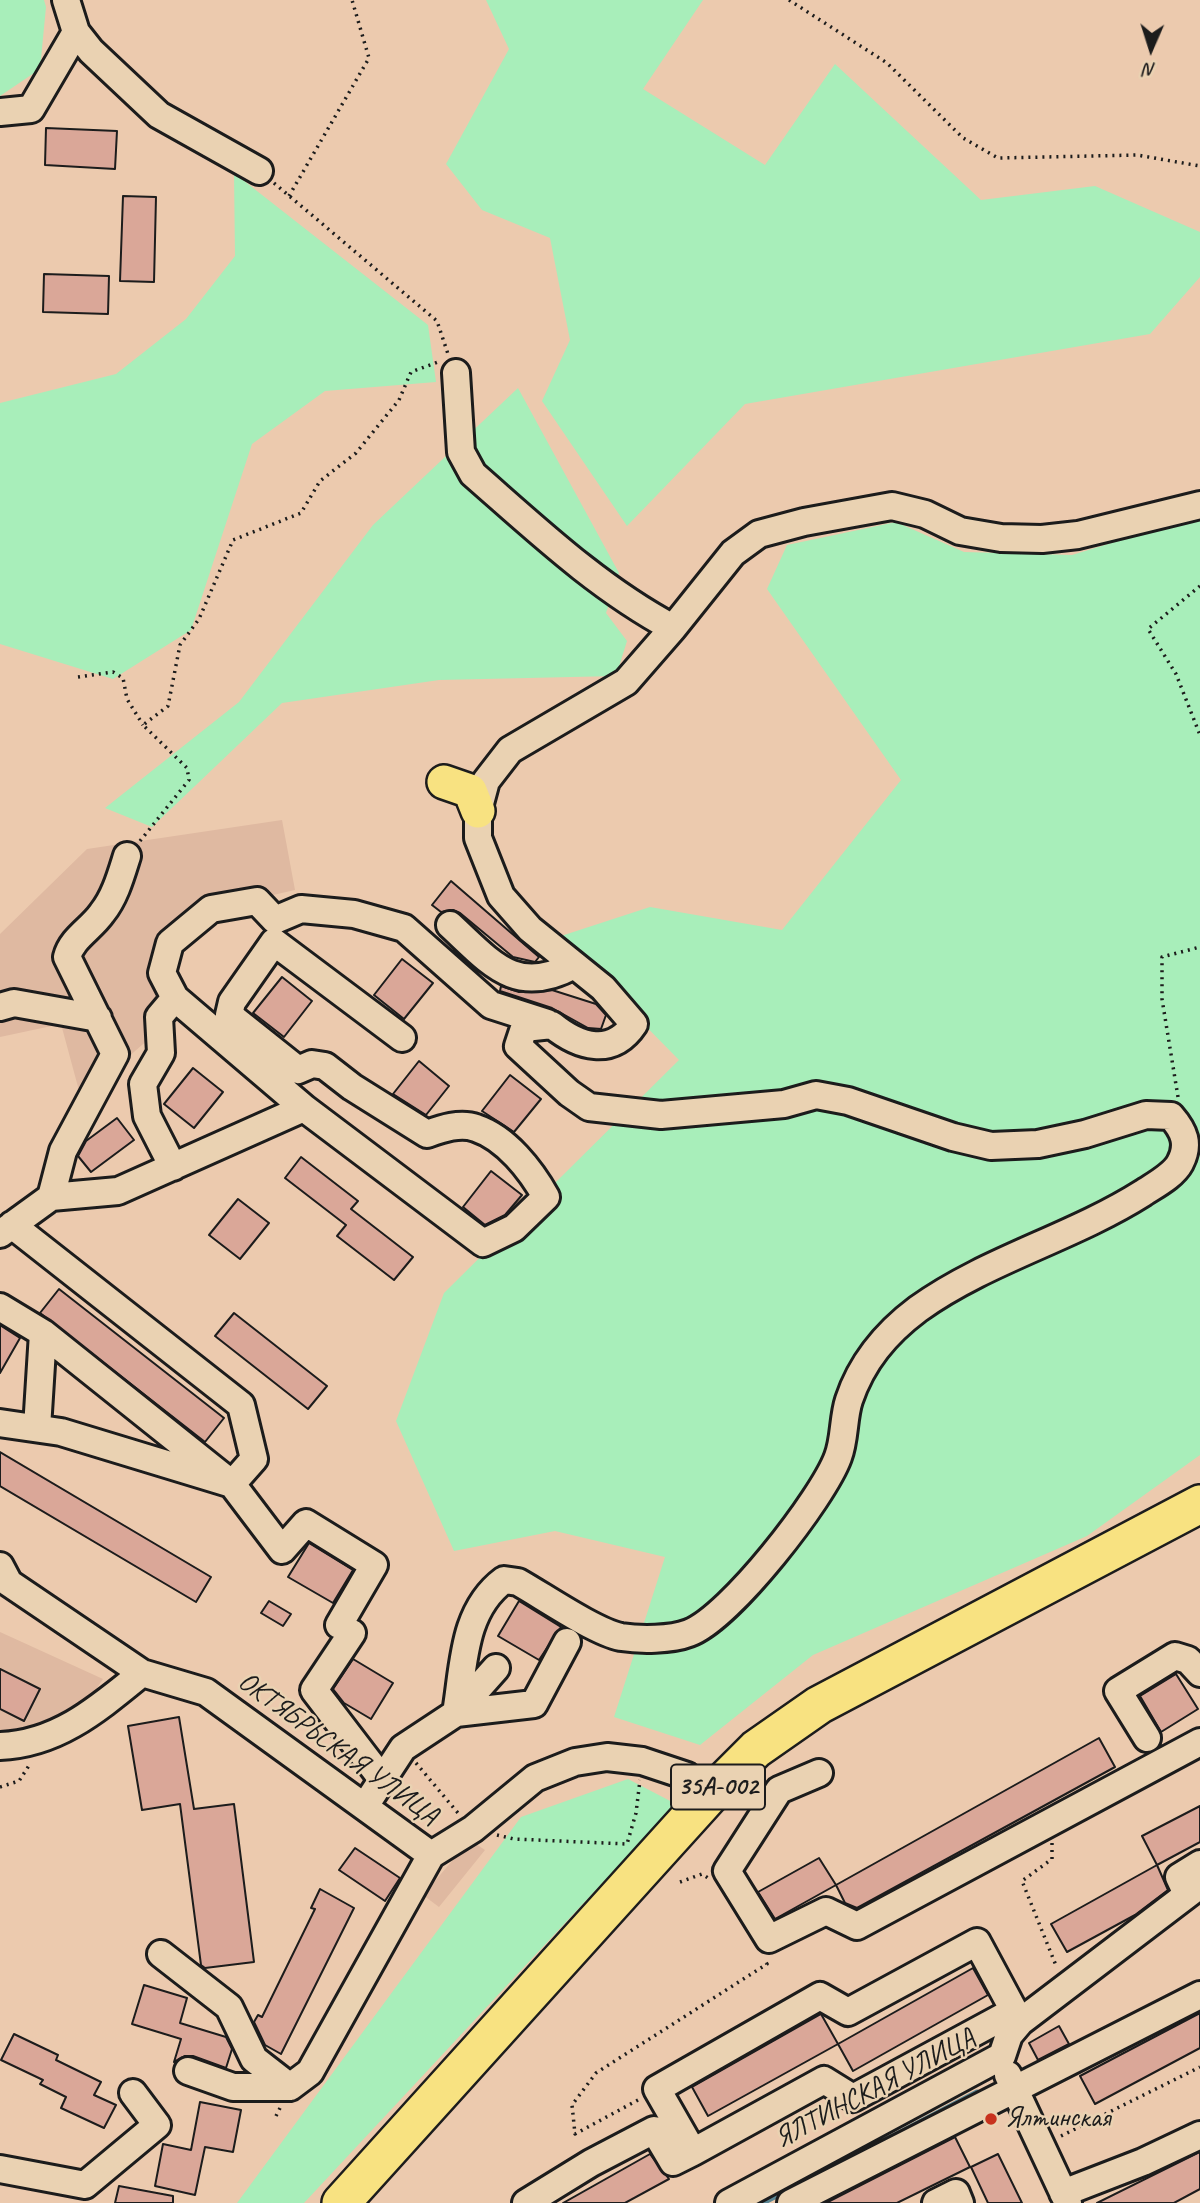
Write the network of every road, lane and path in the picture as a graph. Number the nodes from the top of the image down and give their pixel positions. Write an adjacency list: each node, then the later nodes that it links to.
1 (66, 0): 4 (street)
2 (352, 0): 8 (path)
3 (789, 0): 6 (path)
4 (76, 32): 5 (street); 7 (street)
5 (0, 111)
6 (1200, 166)
7 (259, 171): 8 (path)
8 (289, 196): 9 (path)
9 (453, 366): 12 (street); 14 (path)
10 (1200, 505): 12 (street)
11 (1200, 586): 15 (path)
12 (673, 628): 17 (street)
13 (78, 677): 14 (path)
14 (144, 725): 18 (path)
15 (1200, 735)
16 (444, 782): 17 (main road)
17 (478, 811): 22 (street)
18 (127, 856): 25 (street)
19 (450, 925): 22 (street)
20 (274, 931): 23 (street); 26 (street); 27 (street); 28 (street)
21 (1200, 947): 29 (path)
22 (574, 965): 26 (street)
23 (175, 998): 28 (street); 30 (street)
24 (0, 1007): 25 (street)
25 (98, 1018): 31 (street)
26 (552, 1025): 29 (street)
27 (402, 1038)
28 (304, 1108): 30 (street)
29 (1184, 1130): 44 (street)
30 (173, 1167): 31 (street)
31 (51, 1197): 32 (street)
32 (6, 1229): 37 (street)
33 (0, 1307): 34 (street)
34 (43, 1333): 36 (street); 37 (street)
35 (0, 1423): 36 (street)
36 (37, 1428): 37 (street)
37 (232, 1484): 51 (street)
38 (1200, 1504): 52 (highway, 35А-002)
39 (1, 1569): 42 (street, ОКТЯБРЬСКАЯ УЛИЦА)
40 (567, 1642): 44 (street)
41 (496, 1668): 44 (street)
42 (142, 1673): 47 (street); 53 (street, ОКТЯБРЬСКАЯ УЛИЦА)
43 (1200, 1673): 45 (street)
44 (456, 1713): 48 (street)
45 (1147, 1738)
46 (1200, 1742): 54 (street)
47 (0, 1746)
48 (403, 1748): 51 (street); 55 (path)
49 (642, 1760): 52 (street, ОКТЯБРЬСКАЯ УЛИЦА); 55 (street, ОКТЯБРЬСКАЯ УЛИЦА); 55 (path)
50 (819, 1773): 59 (street)
51 (382, 1779): 53 (street)
52 (708, 1797): 76 (highway, 35А-002)
53 (365, 1806): 56 (street, ОКТЯБРЬСКАЯ УЛИЦА)
54 (1052, 1824): 59 (street); 61 (path)
55 (473, 1829): 56 (street, ОКТЯБРЬСКАЯ УЛИЦА)
56 (431, 1855): 66 (street)
57 (1200, 1864): 58 (street)
58 (1186, 1896): 61 (street, ЯЛТИНСКАЯ УЛИЦА)
59 (769, 1939): 67 (path)
60 (160, 1954): 66 (street)
61 (1062, 1980): 63 (street, ЯЛТИНСКАЯ УЛИЦА)
62 (1200, 1995): 68 (street)
63 (1011, 2031): 67 (street); 68 (street); 72 (street); 74 (street, ЯЛТИНСКАЯ УЛИЦА)
64 (1200, 2067): 71 (path)
65 (188, 2071): 66 (street)
66 (290, 2087)
67 (657, 2089): 72 (street)
68 (1013, 2090): 71 (street); 79 (street)
69 (133, 2093): 73 (street)
70 (1200, 2135): 75 (street)
71 (1041, 2146): 75 (street)
72 (693, 2152): 77 (street)
73 (0, 2169)
74 (775, 2179): 78 (street, ЯЛТИНСКАЯ УЛИЦА); 79 (street)
75 (1065, 2198)
76 (341, 2203)
77 (526, 2203)
78 (729, 2203)
79 (789, 2203)
80 (936, 2203): 81 (street)
81 (960, 2203)

